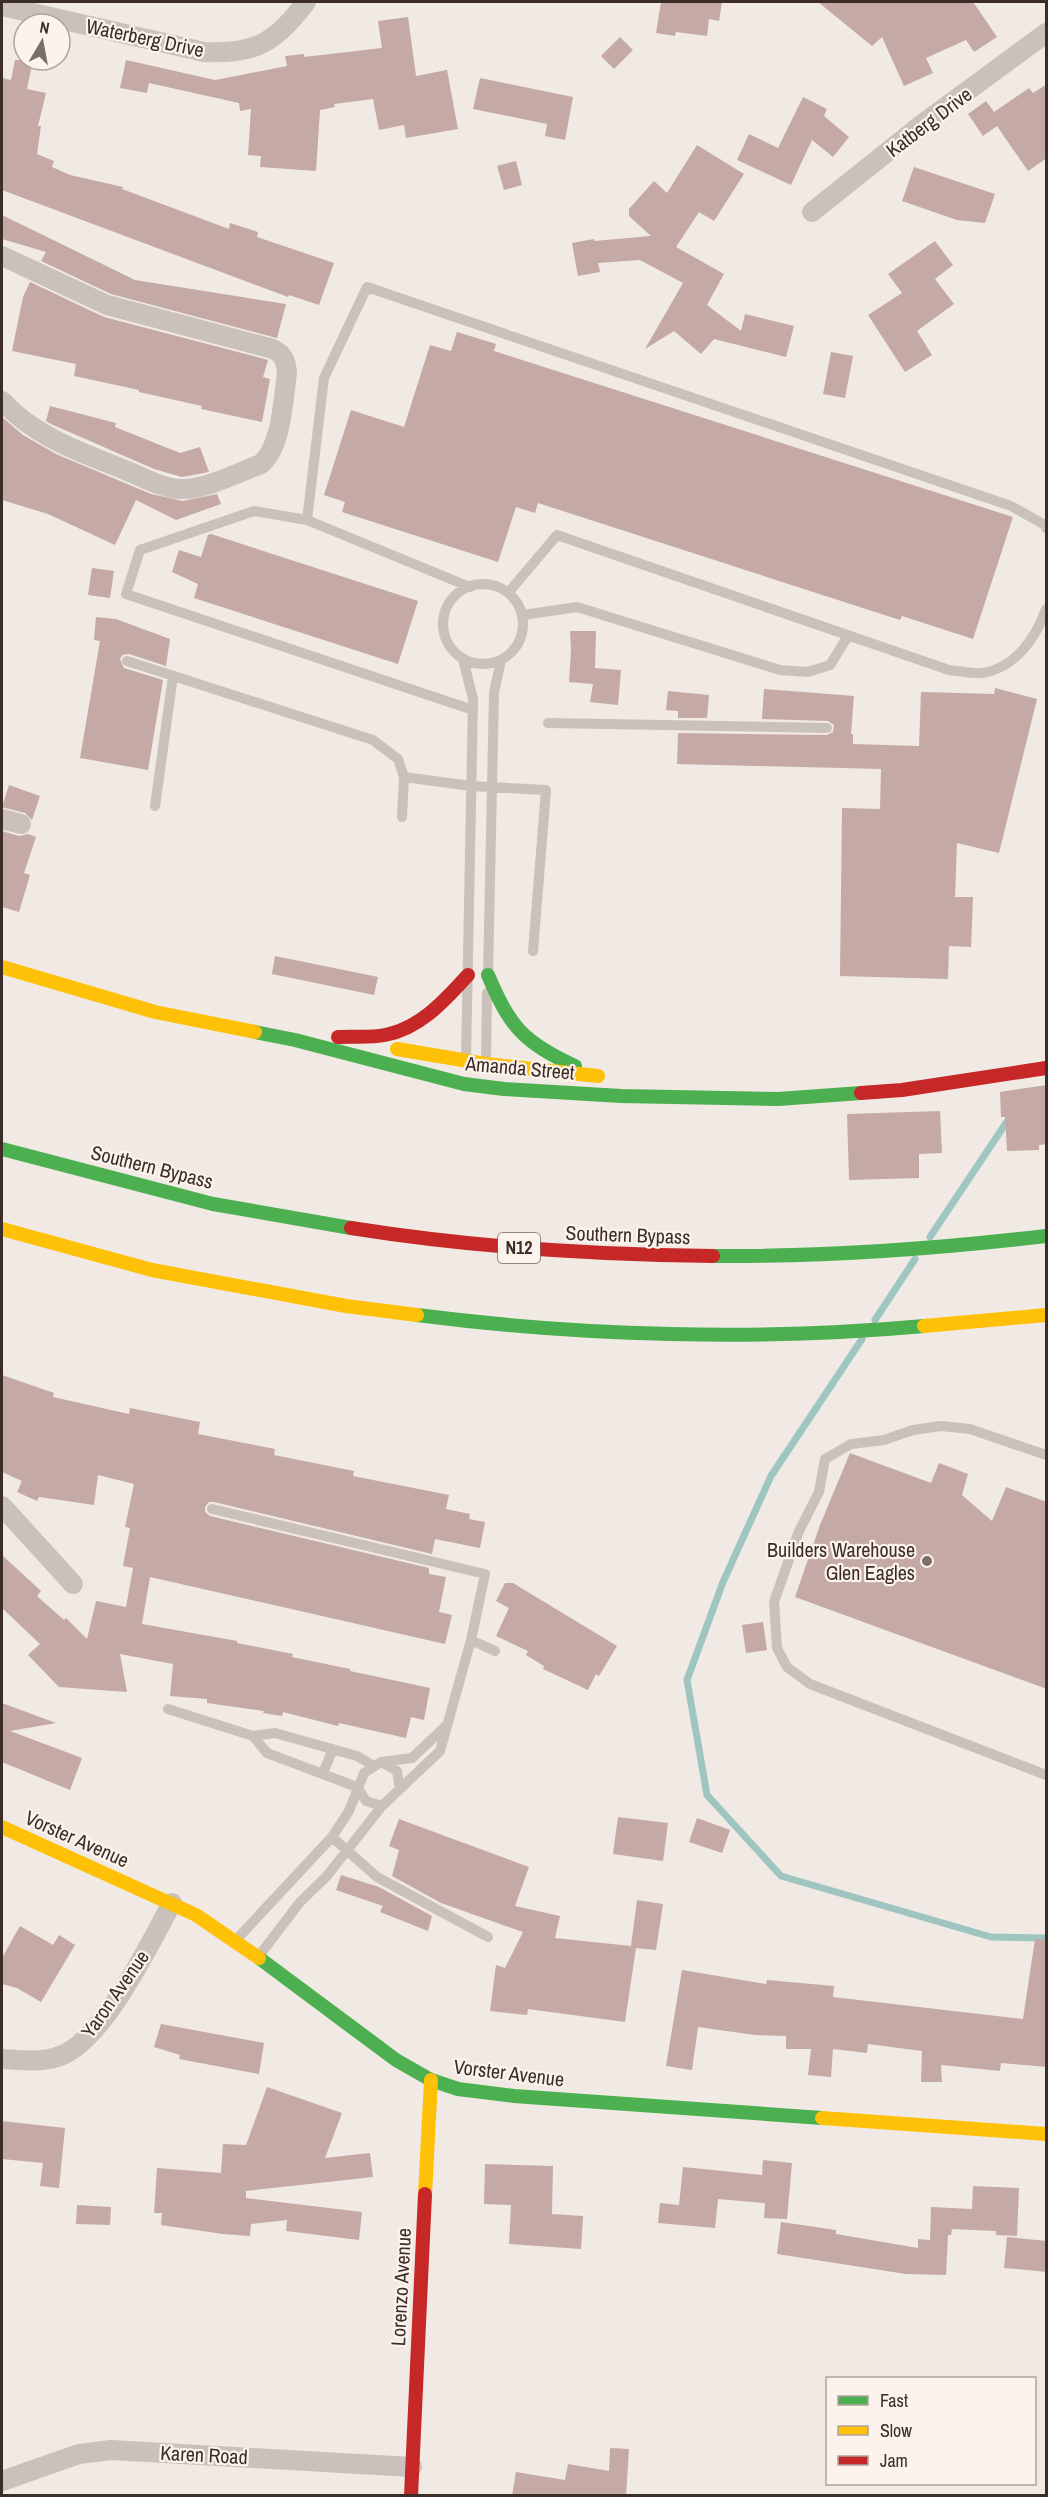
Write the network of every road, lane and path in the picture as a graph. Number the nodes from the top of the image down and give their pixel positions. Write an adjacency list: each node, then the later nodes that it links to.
1 (306, 2): 2 (street, Waterberg Drive)
2 (2, 6)
3 (1047, 33): 4 (street, Katberg Drive)
4 (812, 212)
5 (2, 256): 6 (street)
6 (2, 401)
7 (307, 520): 8 (lane); 9 (lane); 18 (lane)
8 (1047, 528)
9 (470, 587): 10 (lane); 14 (lane)
10 (508, 592): 12 (lane); 13 (lane)
11 (1047, 609): 13 (lane)
12 (523, 615): 13 (lane); 16 (lane)
13 (848, 636)
14 (463, 659): 16 (lane); 18 (lane)
15 (127, 661): 17 (lane)
16 (501, 661): 23 (lane)
17 (173, 676): 21 (lane); 24 (lane)
18 (473, 710): 22 (lane)
19 (548, 723): 20 (lane)
20 (827, 728)
21 (404, 777): 22 (lane); 25 (lane)
22 (471, 786): 23 (lane); 31 (lane)
23 (493, 787): 28 (lane); 32 (lane)
24 (155, 806)
25 (402, 817)
26 (2, 819): 27 (street)
27 (21, 824)
28 (533, 951)
29 (2, 955): 33 (main road, Amanda Street)
30 (2, 967): 39 (main road, Amanda Street)
31 (468, 975): 33 (main road); 34 (lane)
32 (488, 975): 35 (lane); 37 (main road)
33 (338, 1037): 34 (main road, Amanda Street)
34 (466, 1061): 35 (main road, Amanda Street); 39 (lane)
35 (486, 1064): 37 (main road, Amanda Street); 40 (lane)
36 (1047, 1068): 40 (main road, Amanda Street)
37 (597, 1076): 38 (main road, Amanda Street)
38 (616, 1077)
39 (464, 1084): 40 (main road, Amanda Street)
40 (484, 1086)
41 (2, 1149): 43 (main road, Southern Bypass / N12)
42 (2, 1229): 44 (main road)
43 (1047, 1236)
44 (1047, 1315)
45 (1047, 1455): 57 (lane)
46 (2, 1506): 48 (street)
47 (212, 1509): 49 (lane)
48 (73, 1584)
49 (471, 1640): 50 (lane); 52 (lane)
50 (495, 1651)
51 (168, 1709): 53 (lane)
52 (446, 1725): 55 (lane); 59 (lane)
53 (253, 1736): 54 (lane); 56 (lane)
54 (333, 1749): 55 (lane); 56 (lane)
55 (377, 1764): 58 (lane); 59 (lane)
56 (323, 1773): 58 (lane)
57 (1047, 1775)
58 (357, 1786): 60 (lane); 62 (lane)
59 (400, 1790): 60 (lane)
60 (382, 1806): 63 (lane)
61 (2, 1827): 64 (main road, Vorster Avenue)
62 (332, 1837): 63 (lane); 66 (lane)
63 (347, 1852): 65 (lane); 67 (lane)
64 (172, 1903): 66 (main road, Vorster Avenue); 68 (street, Yaron Avenue)
65 (488, 1937)
66 (236, 1941): 67 (main road, Vorster Avenue)
67 (258, 1958): 69 (main road, Vorster Avenue)
68 (2, 2059)
69 (431, 2080): 70 (main road, Vorster Avenue); 71 (main road, Lorenzo Avenue)
70 (1047, 2134)
71 (412, 2467): 72 (street, Karen Road); 73 (main road, Lorenzo Avenue)
72 (2, 2481)
73 (411, 2496)

